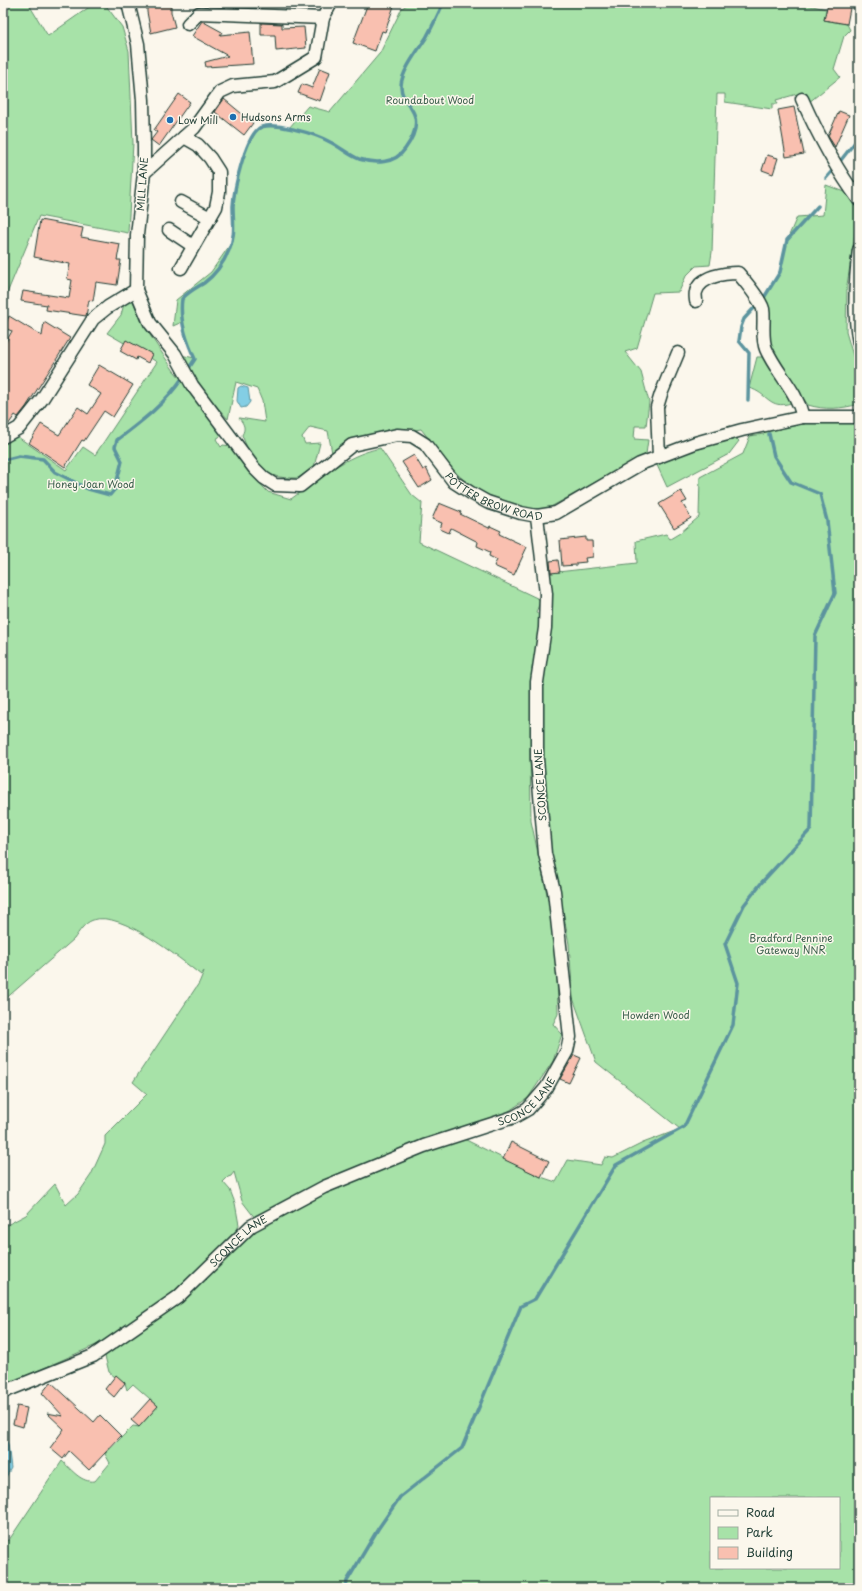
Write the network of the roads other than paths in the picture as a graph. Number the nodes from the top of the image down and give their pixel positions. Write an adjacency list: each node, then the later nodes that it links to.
1 (128, 3): 7 (street, MILL LANE)
2 (331, 3): 3 (street)
3 (323, 18): 4 (street); 6 (street)
4 (188, 24)
5 (802, 99): 8 (street)
6 (184, 136): 7 (street); 10 (street)
7 (144, 173): 15 (street, MILL LANE)
8 (859, 200)
9 (181, 202): 10 (street)
10 (210, 218): 12 (street)
11 (169, 230): 12 (street)
12 (193, 246): 14 (street)
13 (859, 250): 17 (street)
14 (181, 268)
15 (136, 290): 19 (street, MILL LANE); 22 (street)
16 (696, 301): 20 (street)
17 (859, 343)
18 (678, 353): 23 (street)
19 (175, 354): 24 (street, POTTER BROW ROAD)
20 (803, 417): 21 (street, POTTER BROW ROAD); 23 (street, POTTER BROW ROAD)
21 (859, 417)
22 (3, 437)
23 (659, 457): 24 (street, POTTER BROW ROAD)
24 (537, 516): 25 (street, SCONCE LANE)
25 (3, 1392)

